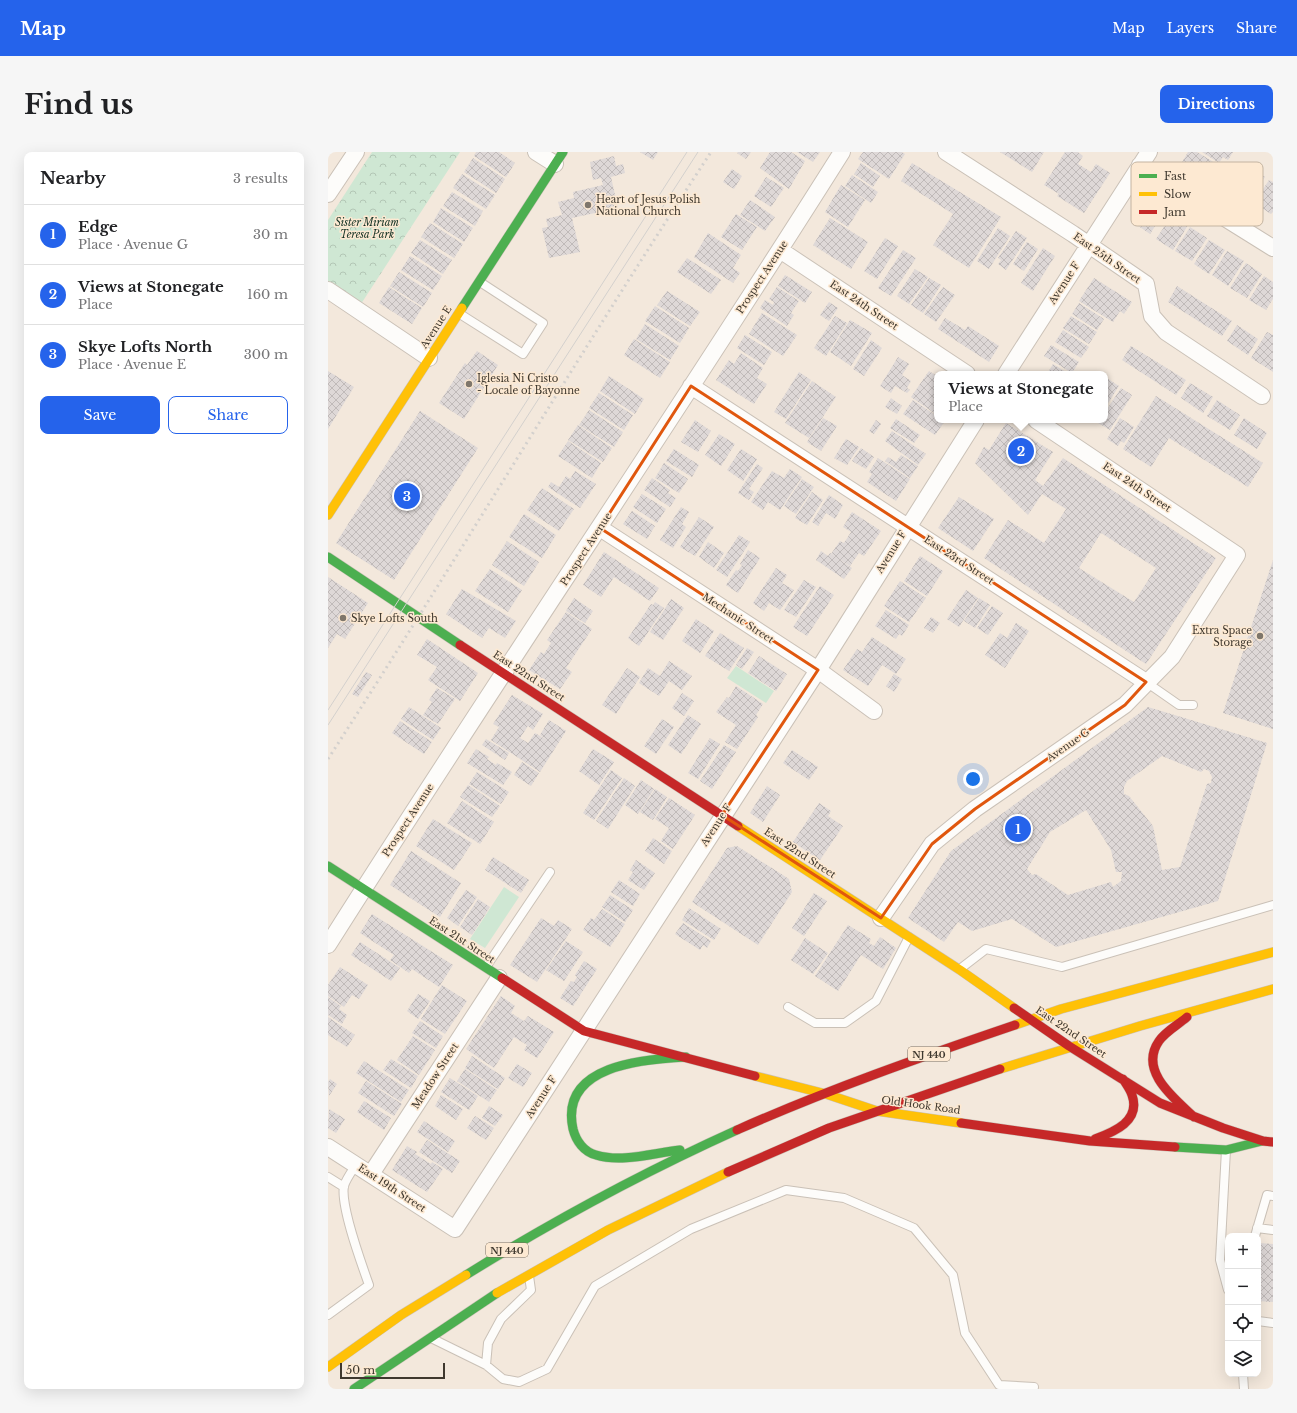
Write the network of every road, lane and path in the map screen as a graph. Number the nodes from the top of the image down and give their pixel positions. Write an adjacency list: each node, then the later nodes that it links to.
1 (356, 152): 9 (street)
2 (536, 152): 6 (street)
3 (842, 152): 13 (street, Prospect Avenue)
4 (946, 152): 11 (street, East 25th Street)
5 (1149, 152): 7 (street, Avenue F)
6 (559, 158): 14 (main road, Avenue E)
7 (1142, 162)
8 (1131, 179): 11 (street, Avenue F)
9 (328, 194)
10 (1238, 226): 12 (street)
11 (1089, 244): 19 (street, Avenue F); 21 (street, East 25th Street)
12 (1273, 248)
13 (780, 250): 18 (street, East 24th Street); 20 (street, Prospect Avenue)
14 (479, 281): 16 (main road, Avenue E); 16 (lane)
15 (328, 290): 17 (street)
16 (458, 313): 17 (main road, Avenue E)
17 (429, 358): 24 (main road, Avenue E)
18 (962, 371)
19 (1008, 371)
20 (691, 386): 25 (street, East 23rd Street); 26 (street, Prospect Avenue)
21 (1262, 396)
22 (974, 423): 25 (street, Avenue F)
23 (1040, 423): 27 (street, East 24th Street)
24 (328, 515)
25 (907, 526): 29 (street, Avenue F); 31 (street, East 23rd Street)
26 (600, 528): 29 (street, Mechanic Street); 30 (street, Prospect Avenue)
27 (1237, 554): 31 (street, Avenue G)
28 (328, 557): 30 (main road, East 22nd Street)
29 (818, 670): 33 (street, Mechanic Street); 34 (street, Avenue F)
30 (504, 673): 34 (main road, East 22nd Street); 37 (street, Prospect Avenue)
31 (1146, 682): 32 (lane); 39 (street, Avenue G)
32 (1193, 705)
33 (874, 711)
34 (722, 815): 39 (main road, East 22nd Street); 50 (street, Avenue F)
35 (328, 866): 37 (main road, East 21st Street)
36 (550, 872): 43 (lane)
37 (363, 890): 41 (street, Prospect Avenue); 43 (main road, East 21st Street)
38 (1273, 905): 44 (lane)
39 (881, 918): 40 (main road, East 22nd Street)
40 (909, 937): 44 (main road, East 22nd Street); 47 (lane)
41 (328, 945)
42 (1273, 952): 49 (main road, NJ 440)
43 (485, 968): 45 (main road, East 21st Street)
44 (960, 970): 49 (main road, East 22nd Street)
45 (499, 978): 50 (main road, East 21st Street); 63 (street, Meadow Street)
46 (1273, 989): 48 (main road)
47 (788, 1007)
48 (1195, 1010): 51 (main road); 56 (main road)
49 (1033, 1019): 51 (main road, East 22nd Street); 54 (main road, NJ 440)
50 (584, 1031): 52 (main road, Old Hook Road); 67 (street, Avenue F)
51 (1069, 1046): 53 (main road, East 22nd Street); 55 (main road)
52 (686, 1057): 54 (main road, Old Hook Road); 60 (main road)
53 (1123, 1079): 56 (main road, East 22nd Street); 57 (main road)
54 (826, 1094): 55 (main road, Old Hook Road); 60 (main road, NJ 440)
55 (877, 1111): 57 (main road, Old Hook Road); 70 (main road)
56 (1194, 1117): 58 (main road, East 22nd Street)
57 (1090, 1140): 61 (main road, Old Hook Road)
58 (1268, 1141): 61 (main road, Old Hook Road)
59 (328, 1146): 62 (street, East 19th Street)
60 (696, 1149): 77 (main road, NJ 440)
61 (1226, 1150): 71 (lane)
62 (356, 1165): 63 (street, East 19th Street); 65 (lane)
63 (371, 1174): 67 (street, East 19th Street)
64 (328, 1177): 65 (lane)
65 (344, 1187): 72 (lane)
66 (1273, 1196): 69 (lane)
67 (455, 1229)
68 (1273, 1230): 69 (lane)
69 (1256, 1232)
70 (529, 1275): 75 (main road); 76 (lane)
71 (1225, 1279)
72 (329, 1312)
73 (1261, 1321): 74 (lane)
74 (1273, 1323)
75 (428, 1337): 76 (lane); 80 (main road)
76 (486, 1365): 79 (lane)
77 (328, 1366)
78 (1243, 1377): 81 (lane)
79 (1034, 1387)
80 (354, 1389)
81 (1244, 1389)

